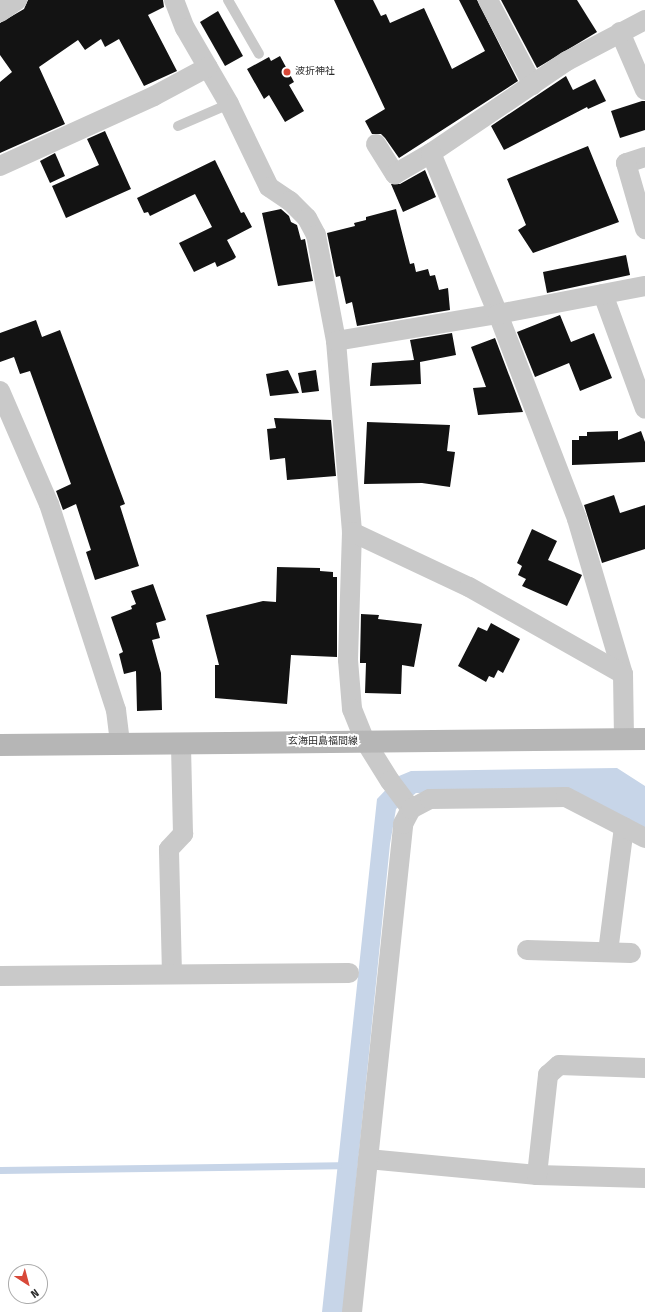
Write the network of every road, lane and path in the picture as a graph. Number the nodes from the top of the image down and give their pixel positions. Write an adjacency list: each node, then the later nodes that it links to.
1 (17, 0): 5 (street)
2 (174, 0): 9 (street)
3 (228, 0): 8 (lane)
4 (488, 0): 10 (street)
5 (0, 12)
6 (645, 20): 7 (street)
7 (620, 32): 10 (street); 11 (street)
8 (259, 54)
9 (208, 67): 12 (street); 17 (street)
10 (533, 85): 15 (street)
11 (645, 90)
12 (229, 104): 13 (lane); 22 (street)
13 (178, 126)
14 (376, 144): 15 (street)
15 (430, 153): 21 (street)
16 (645, 157): 18 (street)
17 (0, 166)
18 (645, 228)
19 (645, 286): 20 (street)
20 (603, 294): 21 (street); 24 (street)
21 (498, 314): 22 (street); 26 (street)
22 (336, 341): 25 (street)
23 (0, 391): 30 (street)
24 (645, 409)
25 (352, 532): 26 (street); 28 (street)
26 (623, 674): 27 (street)
27 (635, 738): 28 (main road, 玄海田島福間線)
28 (365, 741): 29 (main road, 玄海田島福間線); 32 (street)
29 (181, 743): 30 (main road, 玄海田島福間線); 39 (street)
30 (120, 744): 31 (main road, 玄海田島福間線)
31 (0, 745)
32 (409, 805): 33 (street); 42 (street)
33 (624, 827): 34 (street); 36 (street)
34 (645, 838)
35 (527, 950): 36 (street)
36 (608, 952): 37 (street)
37 (631, 953)
38 (349, 973): 39 (street)
39 (172, 974): 40 (street)
40 (0, 976)
41 (645, 1068): 43 (street)
42 (368, 1159): 43 (street); 45 (street)
43 (538, 1175): 44 (street)
44 (645, 1178)
45 (352, 1312)

